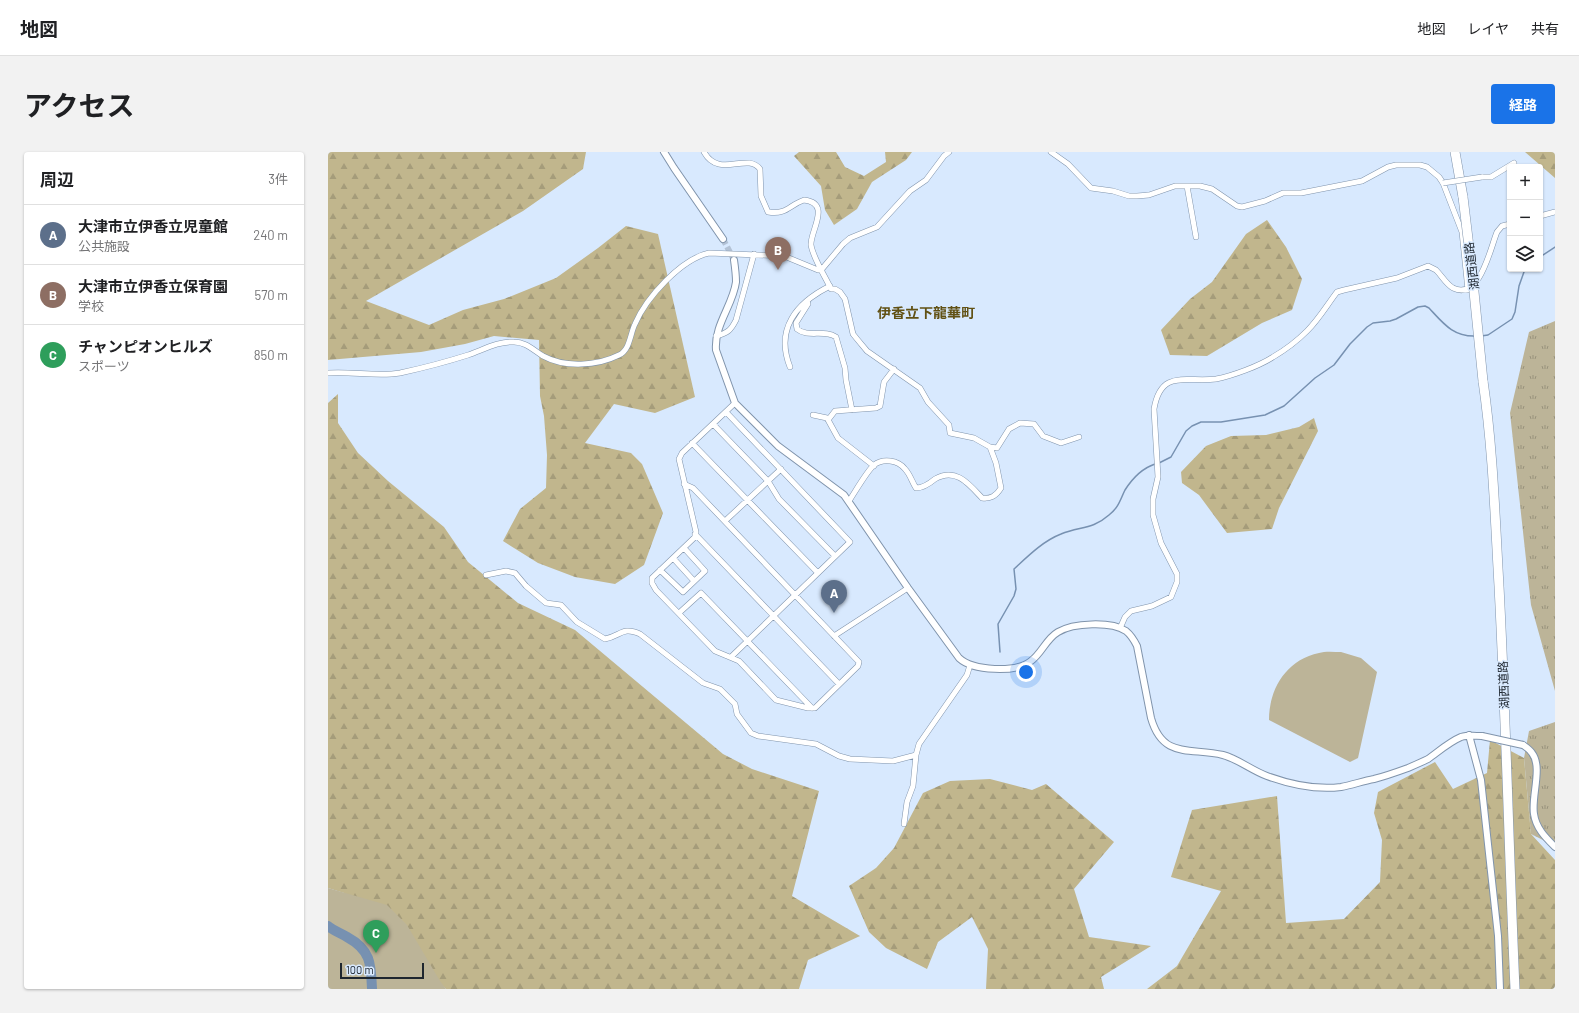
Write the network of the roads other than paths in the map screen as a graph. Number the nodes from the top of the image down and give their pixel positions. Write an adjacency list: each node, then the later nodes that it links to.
1 (664, 152): 13 (street)
2 (704, 152): 16 (street)
3 (949, 152): 16 (street)
4 (1051, 152): 8 (street)
5 (1455, 152): 24 (highway, 湖西道路, bridge)
6 (1514, 163): 7 (street, bridge)
7 (1443, 183): 8 (street); 18 (street)
8 (1187, 186): 12 (street)
9 (1555, 212): 10 (street)
10 (1543, 215)
11 (1507, 225): 18 (street)
12 (1196, 237)
13 (723, 239)
14 (754, 254): 16 (street); 20 (street); 23 (street)
15 (734, 260): 20 (street)
16 (822, 269): 17 (street)
17 (830, 286): 19 (street); 22 (street)
18 (1468, 290): 53 (street)
19 (807, 301): 21 (street); 26 (street)
20 (716, 336): 25 (street)
21 (790, 367)
22 (894, 369): 26 (street); 33 (street)
23 (328, 374)
24 (1483, 381): 65 (highway, 湖西道路); 66 (highway, 湖西道路)
25 (735, 403): 27 (street); 39 (street)
26 (852, 410): 29 (street)
27 (726, 412): 30 (street); 35 (street)
28 (813, 415): 29 (street)
29 (828, 420): 34 (street)
30 (713, 424): 32 (street); 36 (street)
31 (1079, 437): 33 (street)
32 (692, 443): 37 (street); 38 (street)
33 (990, 448): 34 (street)
34 (874, 466): 39 (street)
35 (781, 469): 36 (street); 43 (street)
36 (768, 481): 38 (street); 43 (street)
37 (684, 484): 40 (street); 41 (street)
38 (747, 500): 40 (street); 46 (street)
39 (849, 501): 49 (street)
40 (725, 521): 50 (street)
41 (695, 534): 42 (street); 52 (street)
42 (684, 548): 44 (street); 48 (street)
43 (835, 556): 46 (street)
44 (673, 558): 45 (street); 48 (street)
45 (660, 570): 48 (street); 51 (street)
46 (818, 573): 50 (street)
47 (486, 575): 61 (street)
48 (694, 581)
49 (908, 588): 54 (street); 57 (street)
50 (795, 595): 52 (street); 54 (street)
51 (679, 613): 55 (street); 56 (street)
52 (774, 616): 55 (street); 58 (street)
53 (1121, 626)
54 (834, 636): 58 (street)
55 (748, 641): 56 (street); 59 (street)
56 (731, 657): 59 (street)
57 (970, 665): 60 (street); 61 (street)
58 (839, 684): 59 (street)
59 (812, 708)
60 (1469, 735): 63 (street, bridge); 64 (street)
61 (916, 755): 62 (street)
62 (904, 824)
63 (1555, 847)
64 (1500, 989)
65 (1509, 989)
66 (1515, 989)

